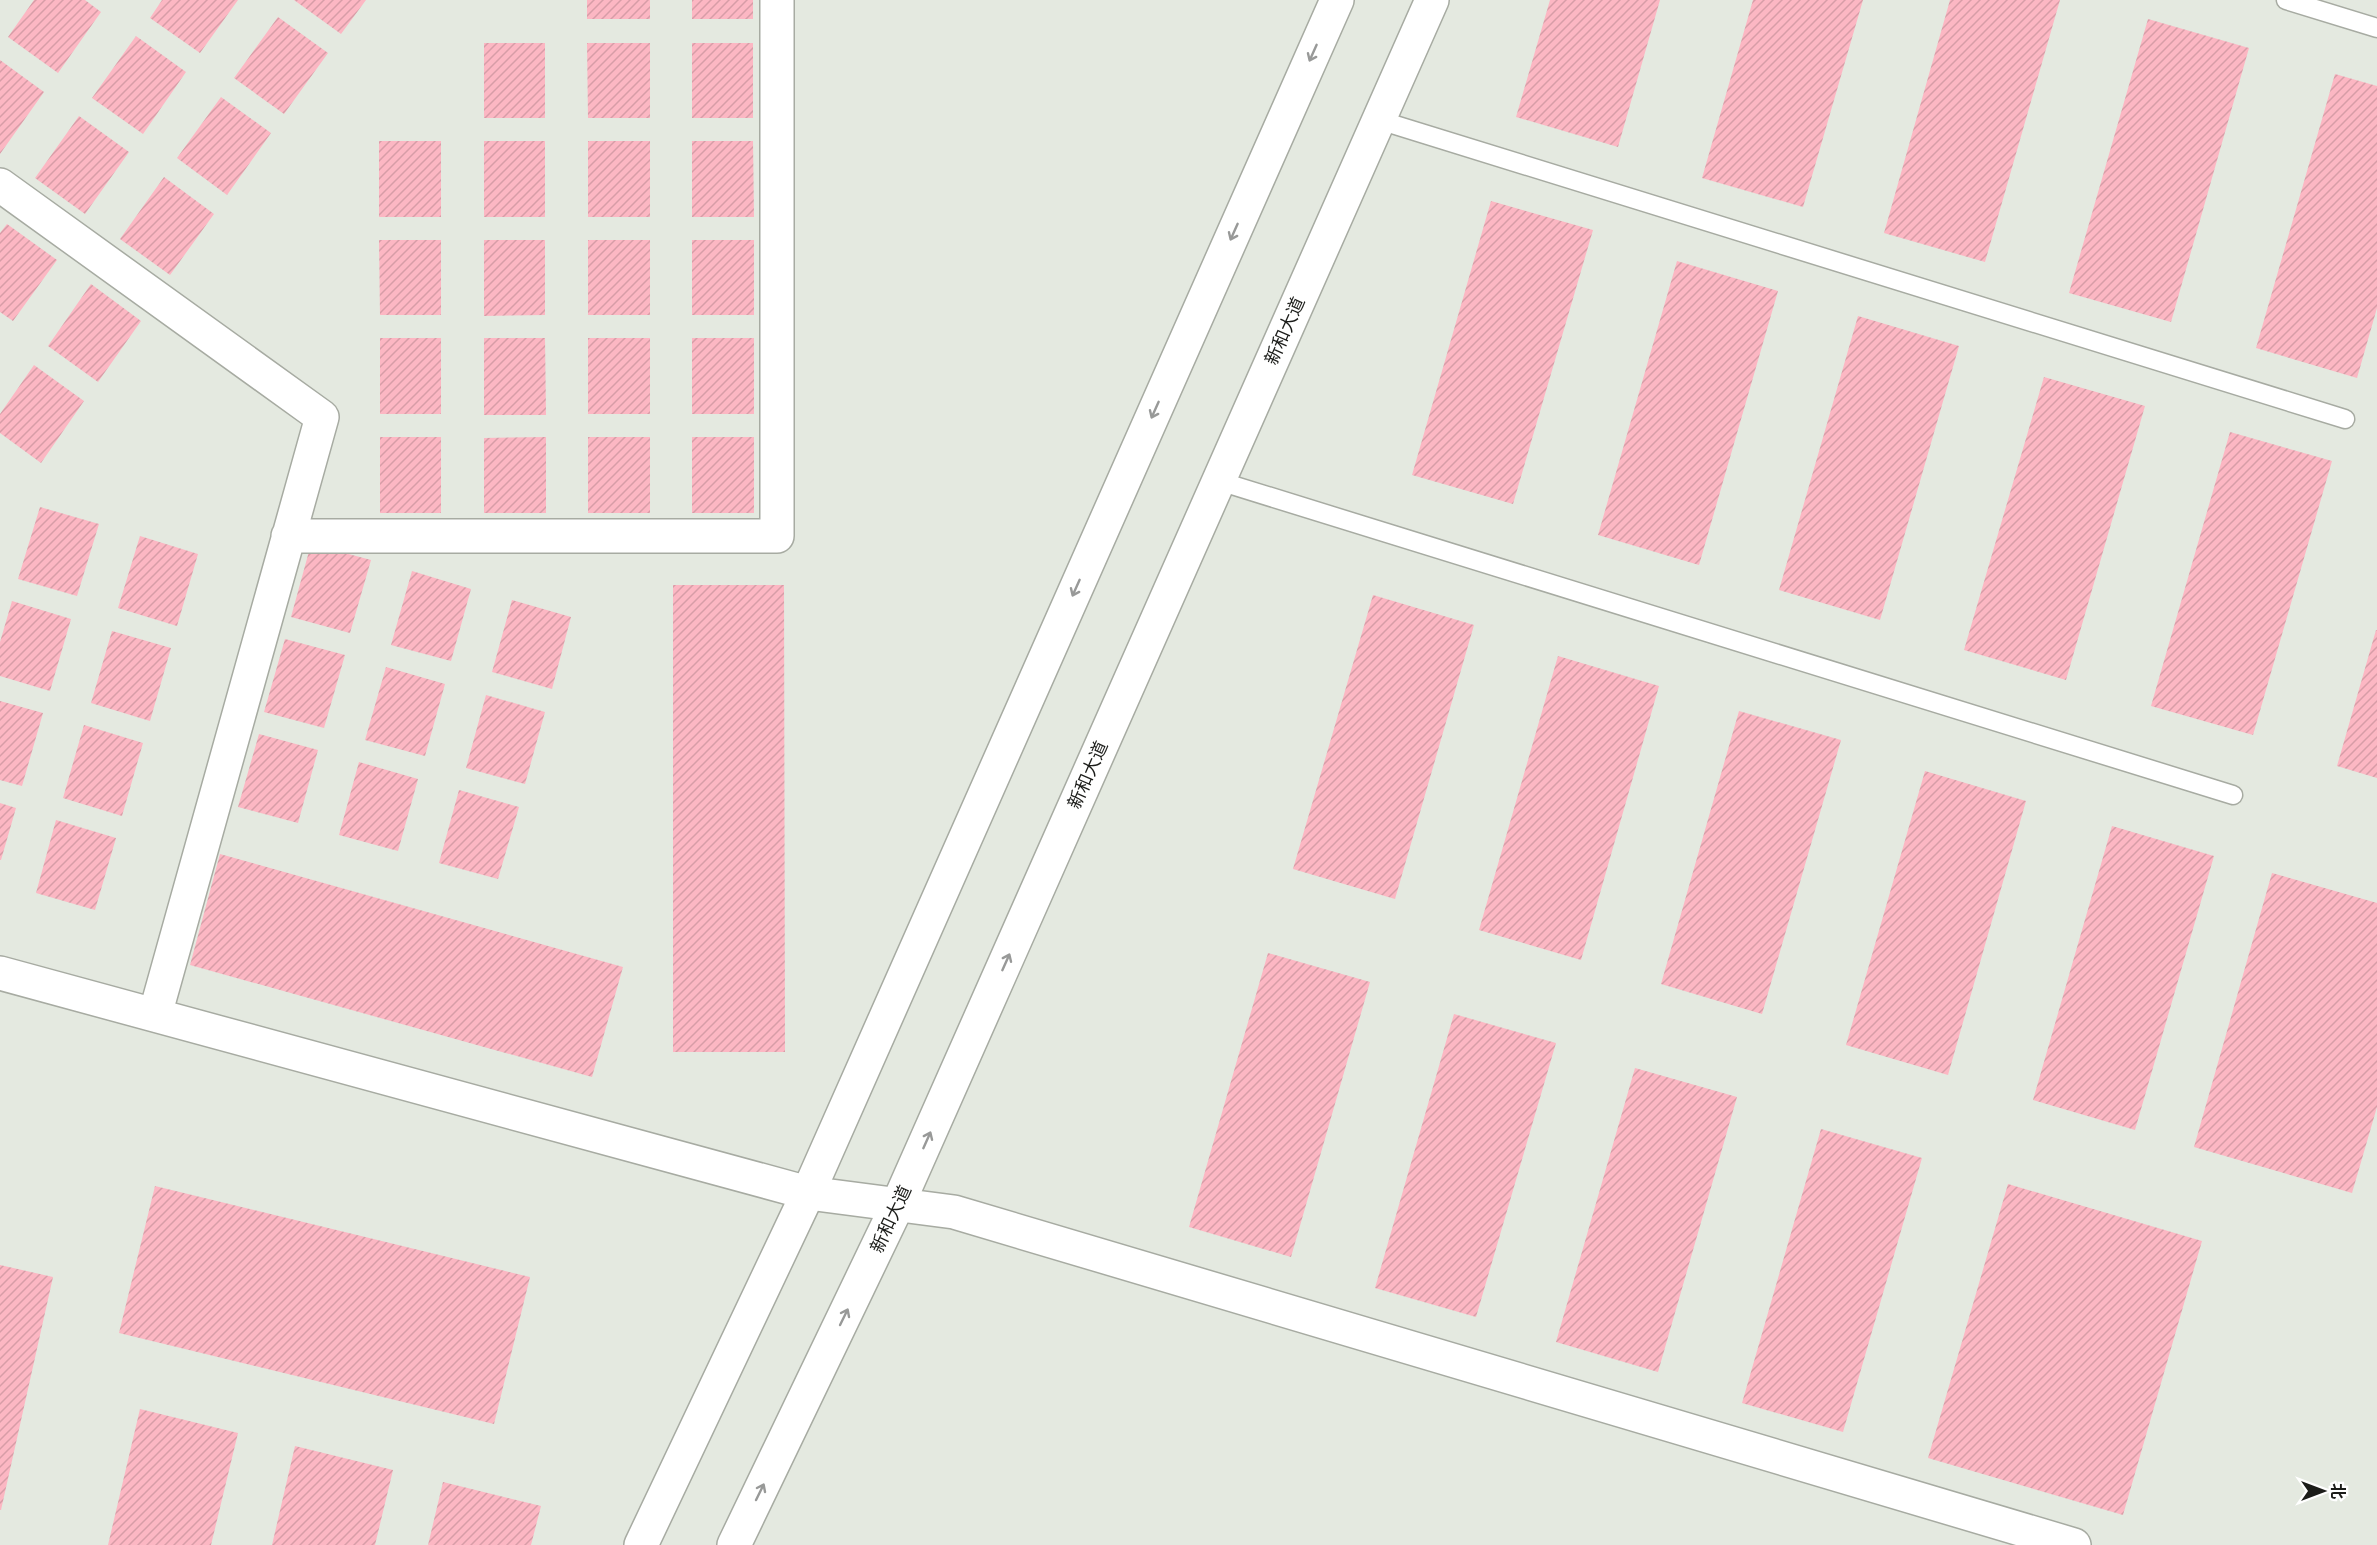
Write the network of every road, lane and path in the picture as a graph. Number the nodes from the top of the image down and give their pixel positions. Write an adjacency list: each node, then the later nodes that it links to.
1 (777, 0): 10 (street)
2 (1337, 0): 14 (street, one-way to 14)
3 (1432, 0): 6 (street, 新和大道)
4 (2286, 0): 5 (lane)
5 (2377, 28)
6 (1379, 120): 8 (lane); 9 (street, 新和大道)
7 (0, 185): 10 (street)
8 (2345, 419)
9 (1218, 481): 11 (lane); 15 (street, 新和大道, one-way to 9)
10 (288, 536): 13 (street)
11 (2233, 795)
12 (0, 973): 13 (street)
13 (155, 1015): 14 (street)
14 (808, 1193): 15 (street); 16 (street)
15 (898, 1204): 17 (street, 新和大道, one-way to 15); 18 (street)
16 (641, 1545)
17 (734, 1545)
18 (2074, 1545)

